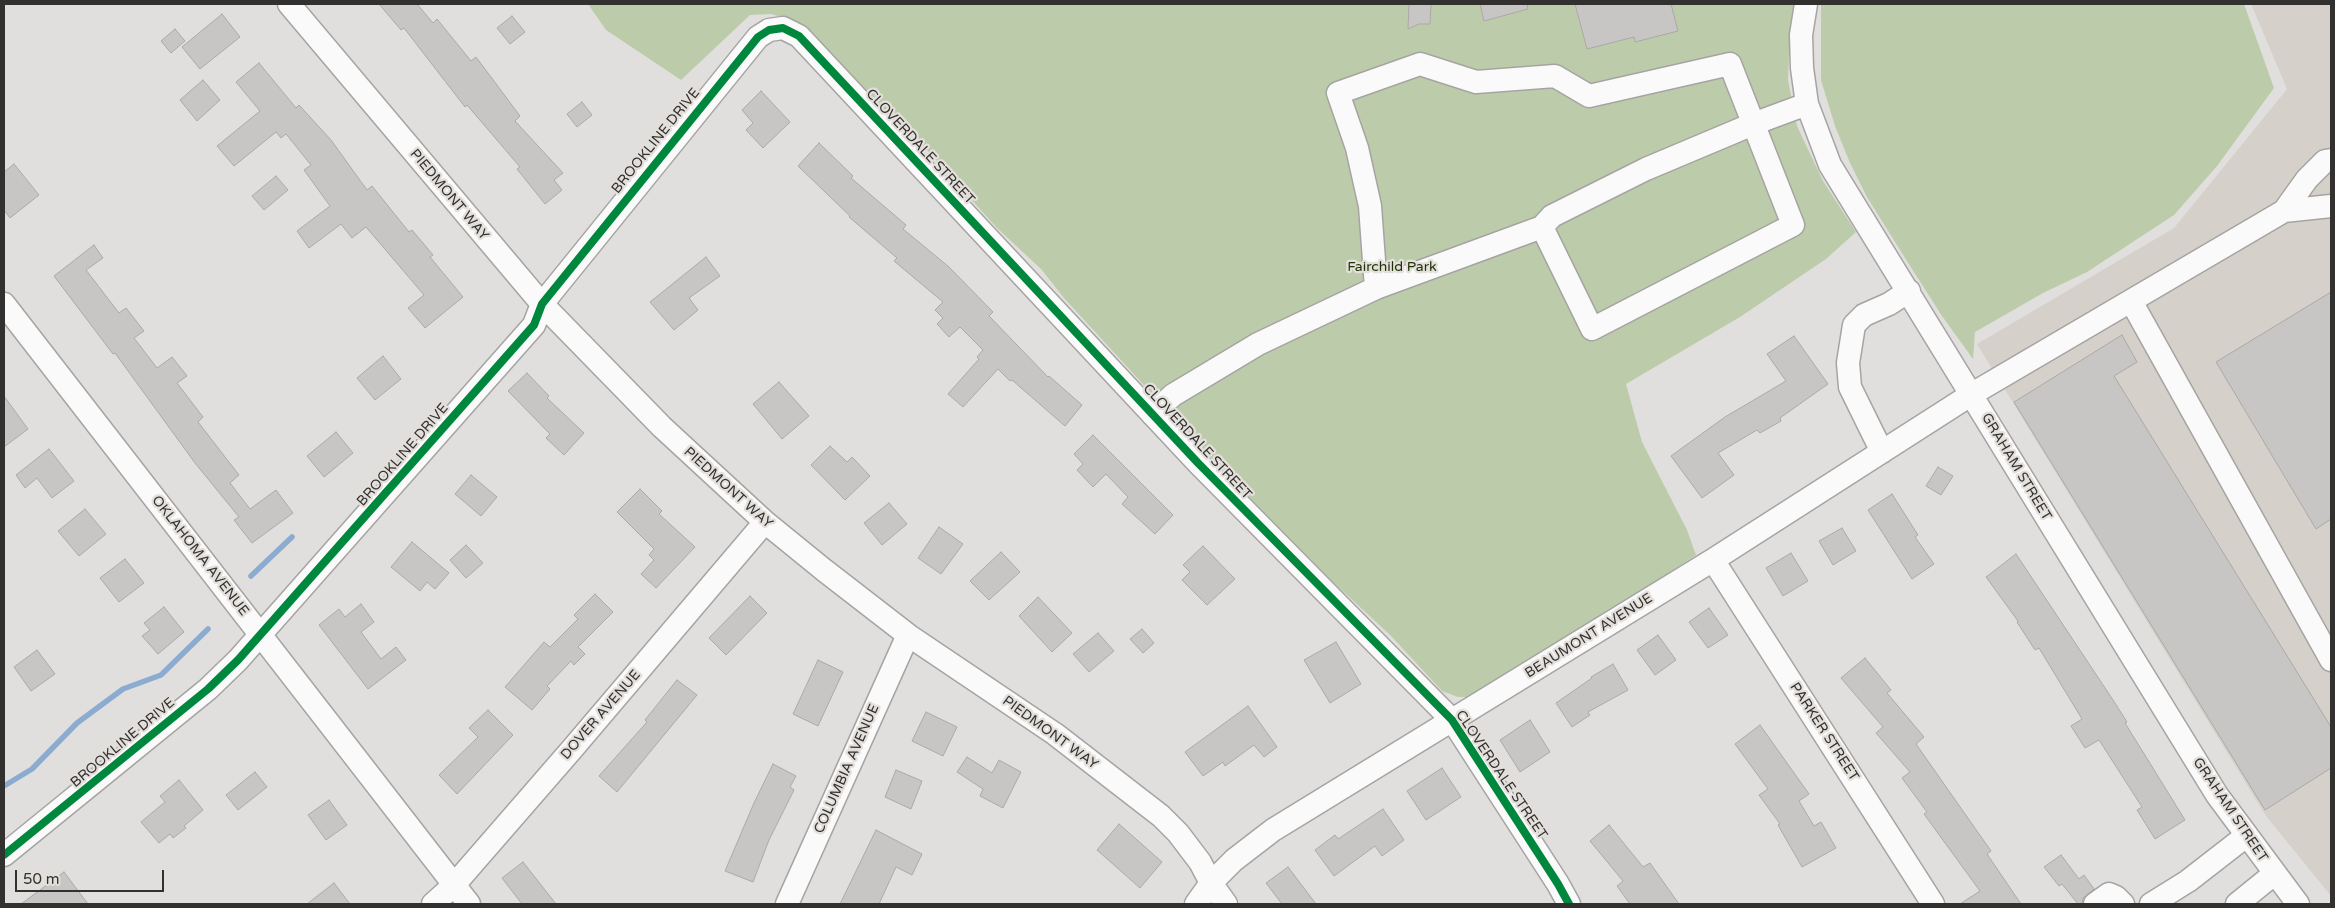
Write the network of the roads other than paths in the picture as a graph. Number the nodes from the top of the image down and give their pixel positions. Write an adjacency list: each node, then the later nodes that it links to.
1 (289, 4): 14 (street, PIEDMONT WAY)
2 (1806, 4): 4 (street, GRAHAM STREET)
3 (774, 29): 14 (street, BROOKLINE DRIVE); 16 (street, CLOVERDALE STREET)
4 (1807, 104): 5 (street); 11 (street, GRAHAM STREET)
5 (1753, 124): 9 (street); 9 (street); 10 (street)
6 (2331, 160): 8 (street)
7 (2331, 206): 8 (street)
8 (2284, 211): 12 (street, BEAUMONT AVENUE)
9 (1542, 227): 10 (street)
10 (1376, 288): 16 (street)
11 (1909, 291): 15 (street, GRAHAM STREET); 17 (street)
12 (2131, 301): 15 (street, BEAUMONT AVENUE); 22 (street)
13 (4, 304): 20 (street, OKLAHOMA AVENUE)
14 (542, 304): 18 (street, PIEDMONT WAY); 20 (street, BROOKLINE DRIVE)
15 (1972, 394): 17 (street, BEAUMONT AVENUE); 24 (street, GRAHAM STREET)
16 (1152, 414): 23 (street, CLOVERDALE STREET)
17 (1882, 452): 19 (street, BEAUMONT AVENUE)
18 (765, 522): 21 (street, PIEDMONT WAY); 28 (street, DOVER AVENUE)
19 (1713, 560): 23 (street, BEAUMONT AVENUE); 35 (street, PARKER STREET)
20 (262, 634): 25 (street, BROOKLINE DRIVE); 28 (street, OKLAHOMA AVENUE)
21 (908, 635): 27 (street, PIEDMONT WAY); 31 (street, COLUMBIA AVENUE)
22 (2331, 660)
23 (1452, 720): 27 (street, BEAUMONT AVENUE); 34 (street, CLOVERDALE STREET)
24 (2246, 836): 26 (street, GRAHAM STREET); 36 (street)
25 (4, 855)
26 (2274, 874): 37 (street); 38 (street, GRAHAM STREET)
27 (1211, 883): 32 (street, BEAUMONT AVENUE); 33 (street, PIEDMONT WAY)
28 (454, 885): 29 (street, DOVER AVENUE); 30 (street, OKLAHOMA AVENUE)
29 (434, 904)
30 (470, 904)
31 (787, 904)
32 (1196, 904)
33 (1226, 904)
34 (1568, 904)
35 (1933, 904)
36 (2151, 904)
37 (2237, 904)
38 (2298, 904)

